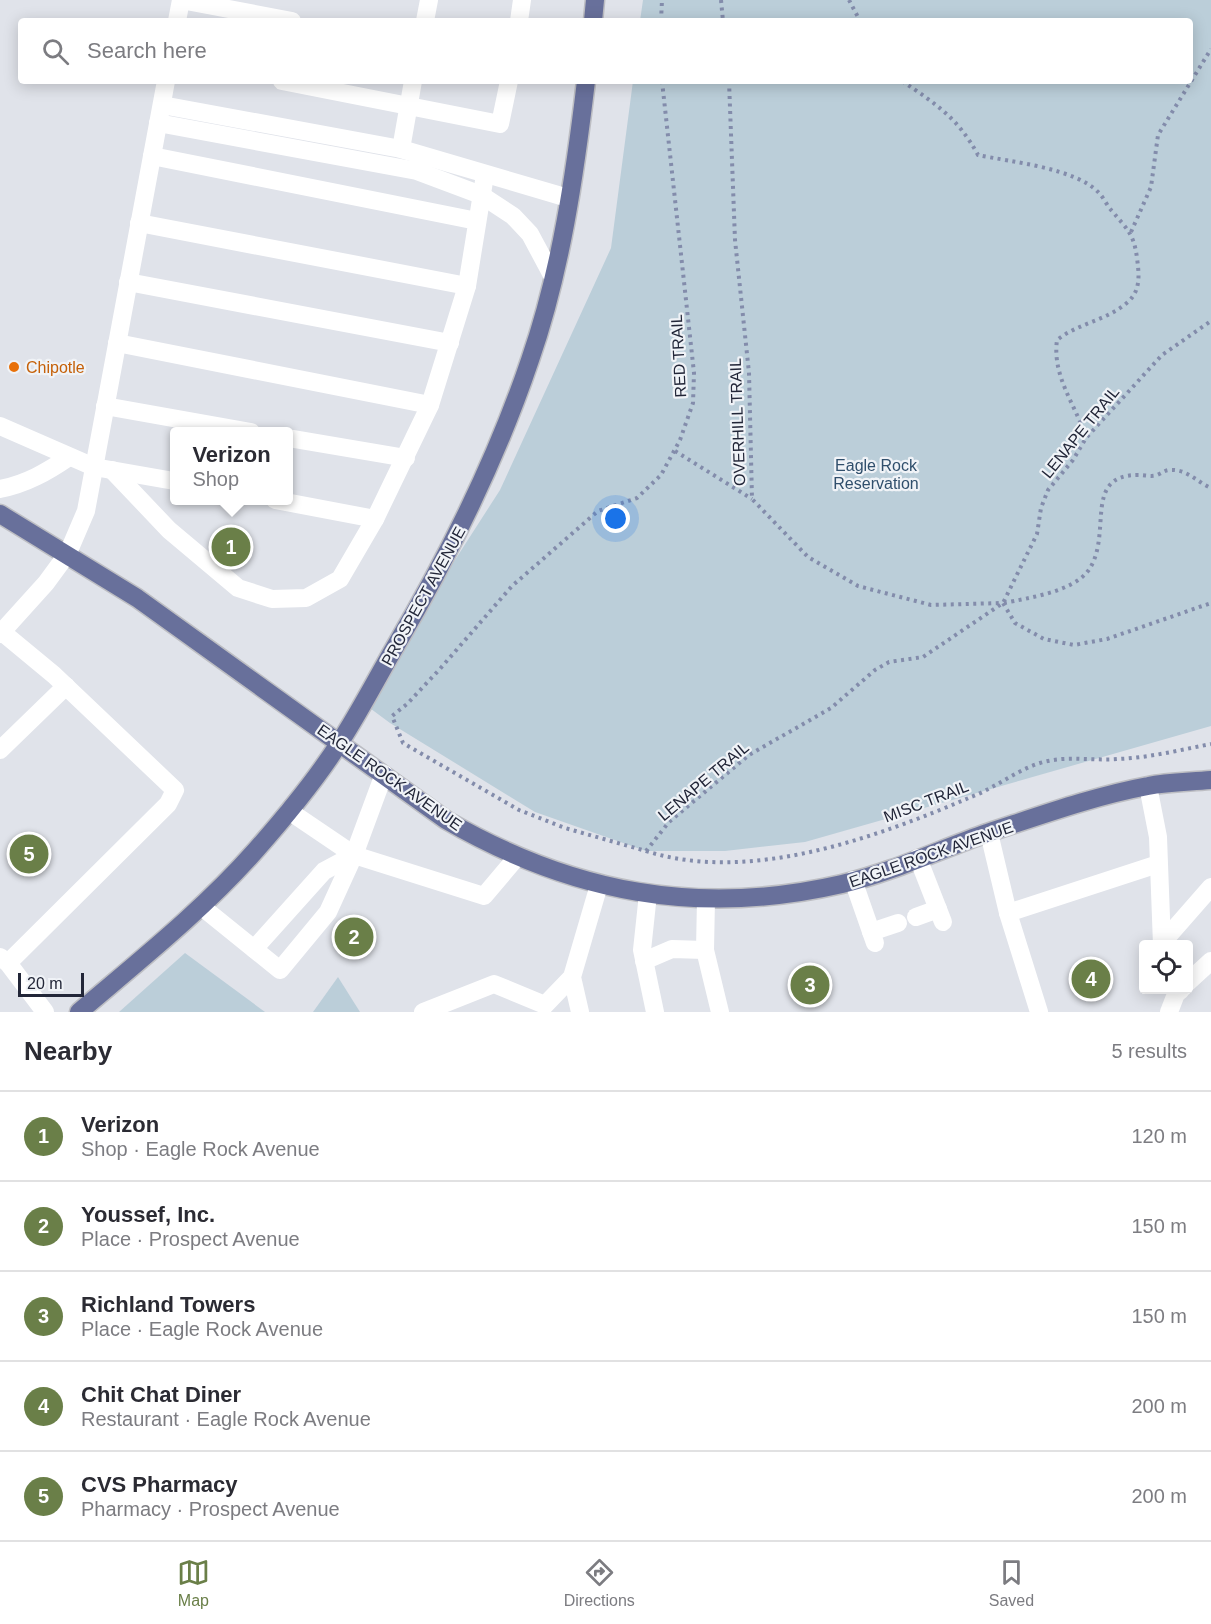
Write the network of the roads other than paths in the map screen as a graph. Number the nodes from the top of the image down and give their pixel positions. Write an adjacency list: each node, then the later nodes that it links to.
1 (181, 0): 5 (street); 6 (street)
2 (429, 0): 7 (street)
3 (522, 0): 8 (street)
4 (595, 0): 9 (main road)
5 (178, 18)
6 (276, 18)
7 (426, 18)
8 (519, 18)
9 (593, 18)
10 (165, 84): 16 (street)
11 (297, 84): 15 (street)
12 (413, 84): 15 (street)
13 (508, 84): 15 (street)
14 (586, 84): 21 (main road, PROSPECT AVENUE)
15 (409, 106): 17 (street)
16 (160, 114): 17 (street); 18 (street); 20 (street)
17 (400, 149): 19 (street)
18 (152, 156): 22 (street); 23 (street)
19 (484, 175): 20 (street); 21 (street)
20 (482, 195): 22 (street); 24 (street)
21 (568, 198): 24 (main road, PROSPECT AVENUE)
22 (477, 221): 26 (street)
23 (140, 223): 25 (street); 26 (street)
24 (553, 276): 45 (main road, PROSPECT AVENUE)
25 (128, 282): 27 (street); 28 (street)
26 (467, 286): 28 (street)
27 (117, 343): 29 (street); 30 (street)
28 (450, 343): 29 (street)
29 (430, 405): 35 (street)
30 (105, 406): 32 (street); 36 (street)
31 (0, 426): 34 (street)
32 (223, 427)
33 (293, 439): 35 (street)
34 (69, 457): 36 (street); 38 (street)
35 (406, 458): 41 (street)
36 (103, 468): 37 (street); 41 (street); 42 (street)
37 (170, 481)
38 (0, 489)
39 (293, 504): 41 (street)
40 (0, 514): 42 (main road, EAGLE ROCK AVENUE)
41 (375, 519)
42 (68, 553): 43 (street); 45 (main road, EAGLE ROCK AVENUE)
43 (1, 633): 44 (street)
44 (66, 686): 46 (street); 69 (street)
45 (340, 742): 47 (main road, EAGLE ROCK AVENUE); 50 (main road, PROSPECT AVENUE)
46 (0, 750)
47 (384, 774): 52 (street); 53 (main road, EAGLE ROCK AVENUE)
48 (1211, 780): 49 (main road, EAGLE ROCK AVENUE)
49 (1148, 786): 51 (main road, EAGLE ROCK AVENUE); 55 (street)
50 (289, 811): 52 (street); 61 (main road, PROSPECT AVENUE)
51 (988, 833): 54 (main road, EAGLE ROCK AVENUE); 62 (street)
52 (354, 855): 53 (street); 67 (street); 67 (street)
53 (517, 857): 57 (main road, EAGLE ROCK AVENUE)
54 (918, 858): 56 (main road, EAGLE ROCK AVENUE); 63 (street)
55 (1158, 864): 62 (street); 65 (street)
56 (852, 880): 60 (main road, EAGLE ROCK AVENUE); 64 (street)
57 (599, 885): 59 (main road, EAGLE ROCK AVENUE); 72 (street)
58 (1211, 887): 66 (street)
59 (648, 894): 60 (main road, EAGLE ROCK AVENUE); 70 (street)
60 (706, 899): 68 (street)
61 (202, 907): 67 (street); 76 (main road, PROSPECT AVENUE)
62 (1008, 913): 81 (street)
63 (916, 917)
64 (898, 923)
65 (1162, 940)
66 (1165, 940)
67 (254, 949)
68 (705, 950): 70 (street); 80 (street)
69 (4, 960): 75 (street)
70 (644, 961): 79 (street)
71 (1211, 961): 73 (street)
72 (572, 977): 77 (street); 78 (street)
73 (1193, 977)
74 (1178, 994): 82 (street)
75 (45, 1012)
76 (79, 1012)
77 (423, 1012)
78 (580, 1012)
79 (655, 1012)
80 (720, 1012)
81 (1038, 1012)
82 (1169, 1012)

